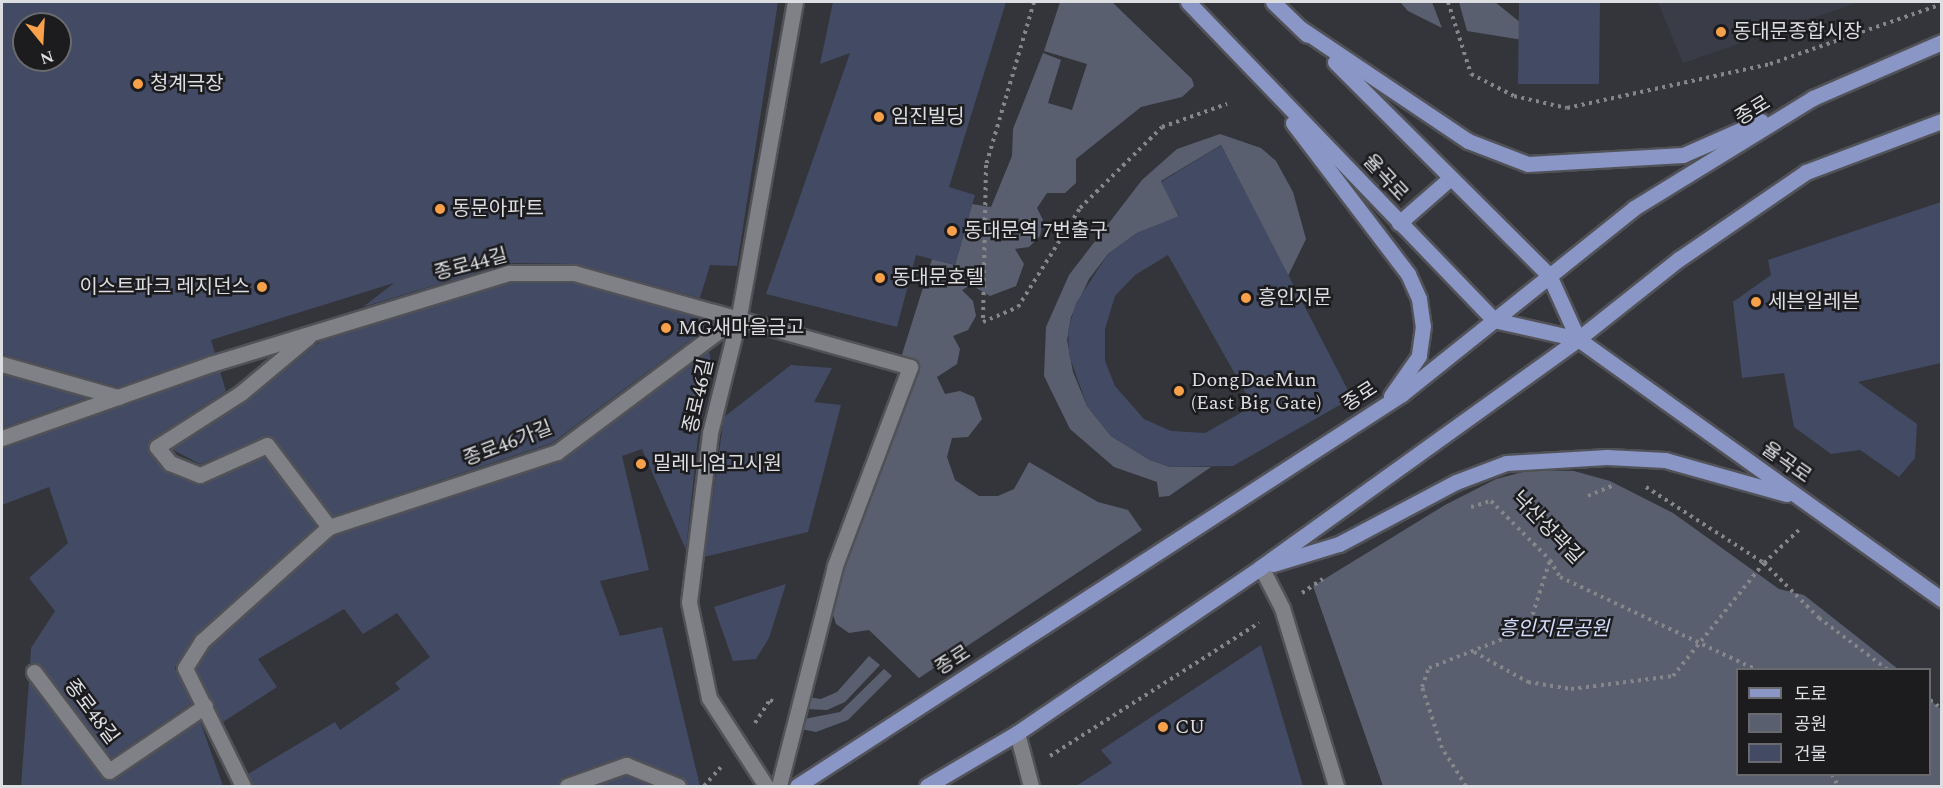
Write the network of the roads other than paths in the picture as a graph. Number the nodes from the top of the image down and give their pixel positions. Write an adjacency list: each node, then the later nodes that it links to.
1 (795, 2): 12 (street, 종로46길)
2 (1188, 2): 6 (main road, 율곡로)
3 (1273, 2): 4 (main road, 율곡로)
4 (1300, 28): 7 (main road); 9 (main road, 율곡로)
5 (1941, 42): 7 (main road, 종로)
6 (1242, 56): 10 (main road, 율곡로); 18 (main road)
7 (1813, 98): 11 (main road, 종로)
8 (1941, 121): 15 (main road)
9 (1449, 179): 10 (main road); 11 (main road, 율곡로)
10 (1399, 224): 13 (main road, 율곡로)
11 (1549, 275): 13 (main road, 종로); 15 (main road, 율곡로)
12 (739, 316): 14 (street, 종로44길); 21 (street, 종로46가길); 30 (street, 종로46길); 31 (street, 종로44길)
13 (1494, 320): 15 (main road, 율곡로); 18 (main road, 종로)
14 (313, 332): 17 (street, 종로44길); 21 (street)
15 (1578, 339): 20 (main road, 율곡로); 22 (main road)
16 (2, 364): 17 (street)
17 (118, 397): 19 (street, 종로44길)
18 (1382, 408): 32 (main road, 종로)
19 (2, 438)
20 (1797, 497): 22 (main road); 23 (main road, 율곡로)
21 (329, 527): 25 (street, 종로46가길)
22 (1262, 567): 26 (main road); 35 (street)
23 (1941, 600)
24 (34, 672): 25 (street, 종로48길)
25 (205, 706): 27 (street)
26 (1017, 733): 33 (main road); 34 (street)
27 (243, 786)
28 (567, 786): 29 (street)
29 (678, 786)
30 (766, 786)
31 (779, 786)
32 (797, 786)
33 (927, 786)
34 (1031, 786)
35 (1336, 786)

